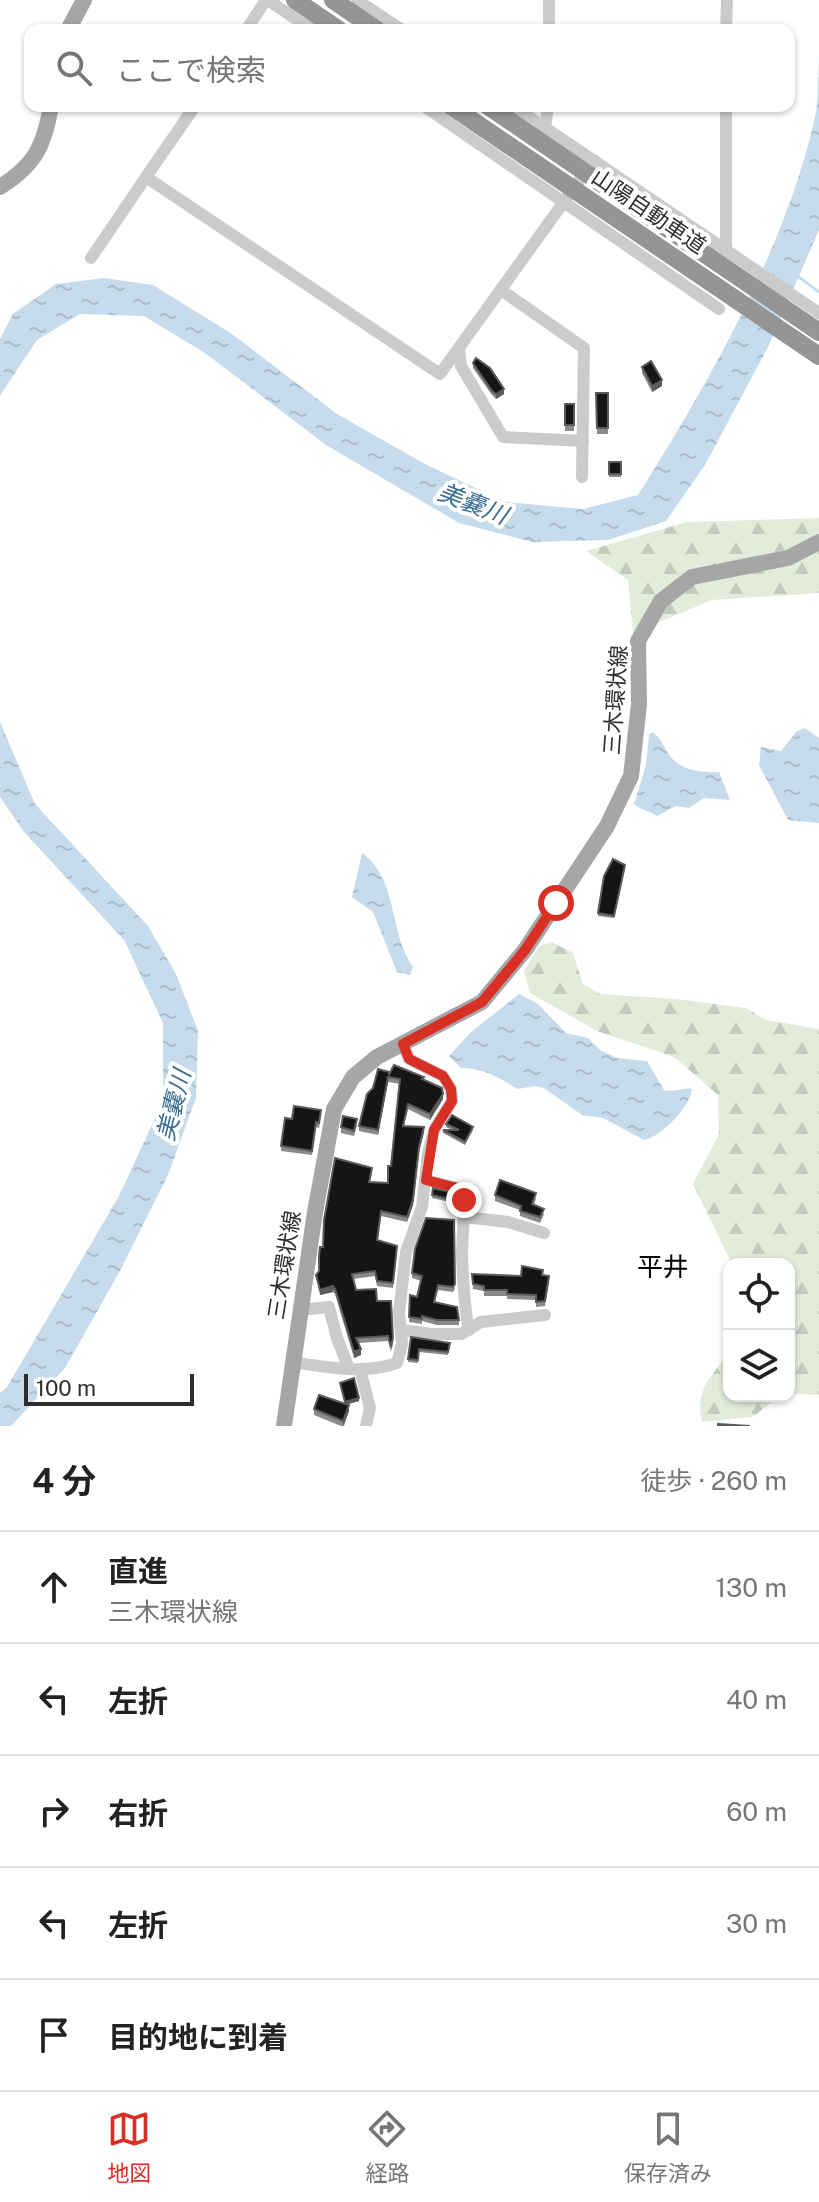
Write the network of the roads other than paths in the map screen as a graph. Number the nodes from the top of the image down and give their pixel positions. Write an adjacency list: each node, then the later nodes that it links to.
1 (84, 0): 10 (main road)
2 (267, 0): 11 (street); 12 (street)
3 (295, 0): 13 (highway)
4 (333, 0): 9 (highway)
5 (357, 0): 9 (street)
6 (385, 0): 9 (street)
7 (549, 0): 14 (street)
8 (727, 0): 15 (street)
9 (378, 22)
10 (71, 24)
11 (250, 24)
12 (303, 24)
13 (330, 24)
14 (549, 24)
15 (726, 24)
16 (50, 112): 27 (main road)
17 (191, 112): 26 (street)
18 (433, 112): 28 (street)
19 (460, 112): 36 (highway, 山陽自動車道, bridge)
20 (497, 112): 34 (highway, 山陽自動車道, bridge)
21 (522, 112): 24 (street)
22 (547, 112): 24 (street)
23 (726, 112): 29 (street)
24 (545, 128): 25 (street)
25 (594, 160): 28 (street); 29 (street)
26 (146, 177): 30 (street); 35 (street)
27 (0, 187)
28 (564, 202): 31 (street); 32 (street)
29 (726, 249): 33 (street)
30 (91, 258)
31 (501, 290): 35 (street); 37 (street)
32 (719, 309)
33 (813, 310)
34 (819, 332)
35 (459, 348): 37 (street)
36 (819, 356)
37 (583, 441): 38 (street)
38 (582, 477)
39 (819, 542): 40 (main road, 三木環状線)
40 (403, 1044): 41 (street); 44 (main road, 三木環状線)
41 (426, 1180): 42 (street); 46 (street)
42 (465, 1217): 43 (street); 47 (street)
43 (544, 1233)
44 (300, 1310): 48 (main road, 三木環状線); 49 (street)
45 (545, 1315): 47 (street)
46 (401, 1330): 47 (street); 49 (street)
47 (469, 1330)
48 (291, 1362): 49 (street); 50 (main road, 三木環状線)
49 (355, 1369): 51 (street)
50 (284, 1426)
51 (366, 1426)

